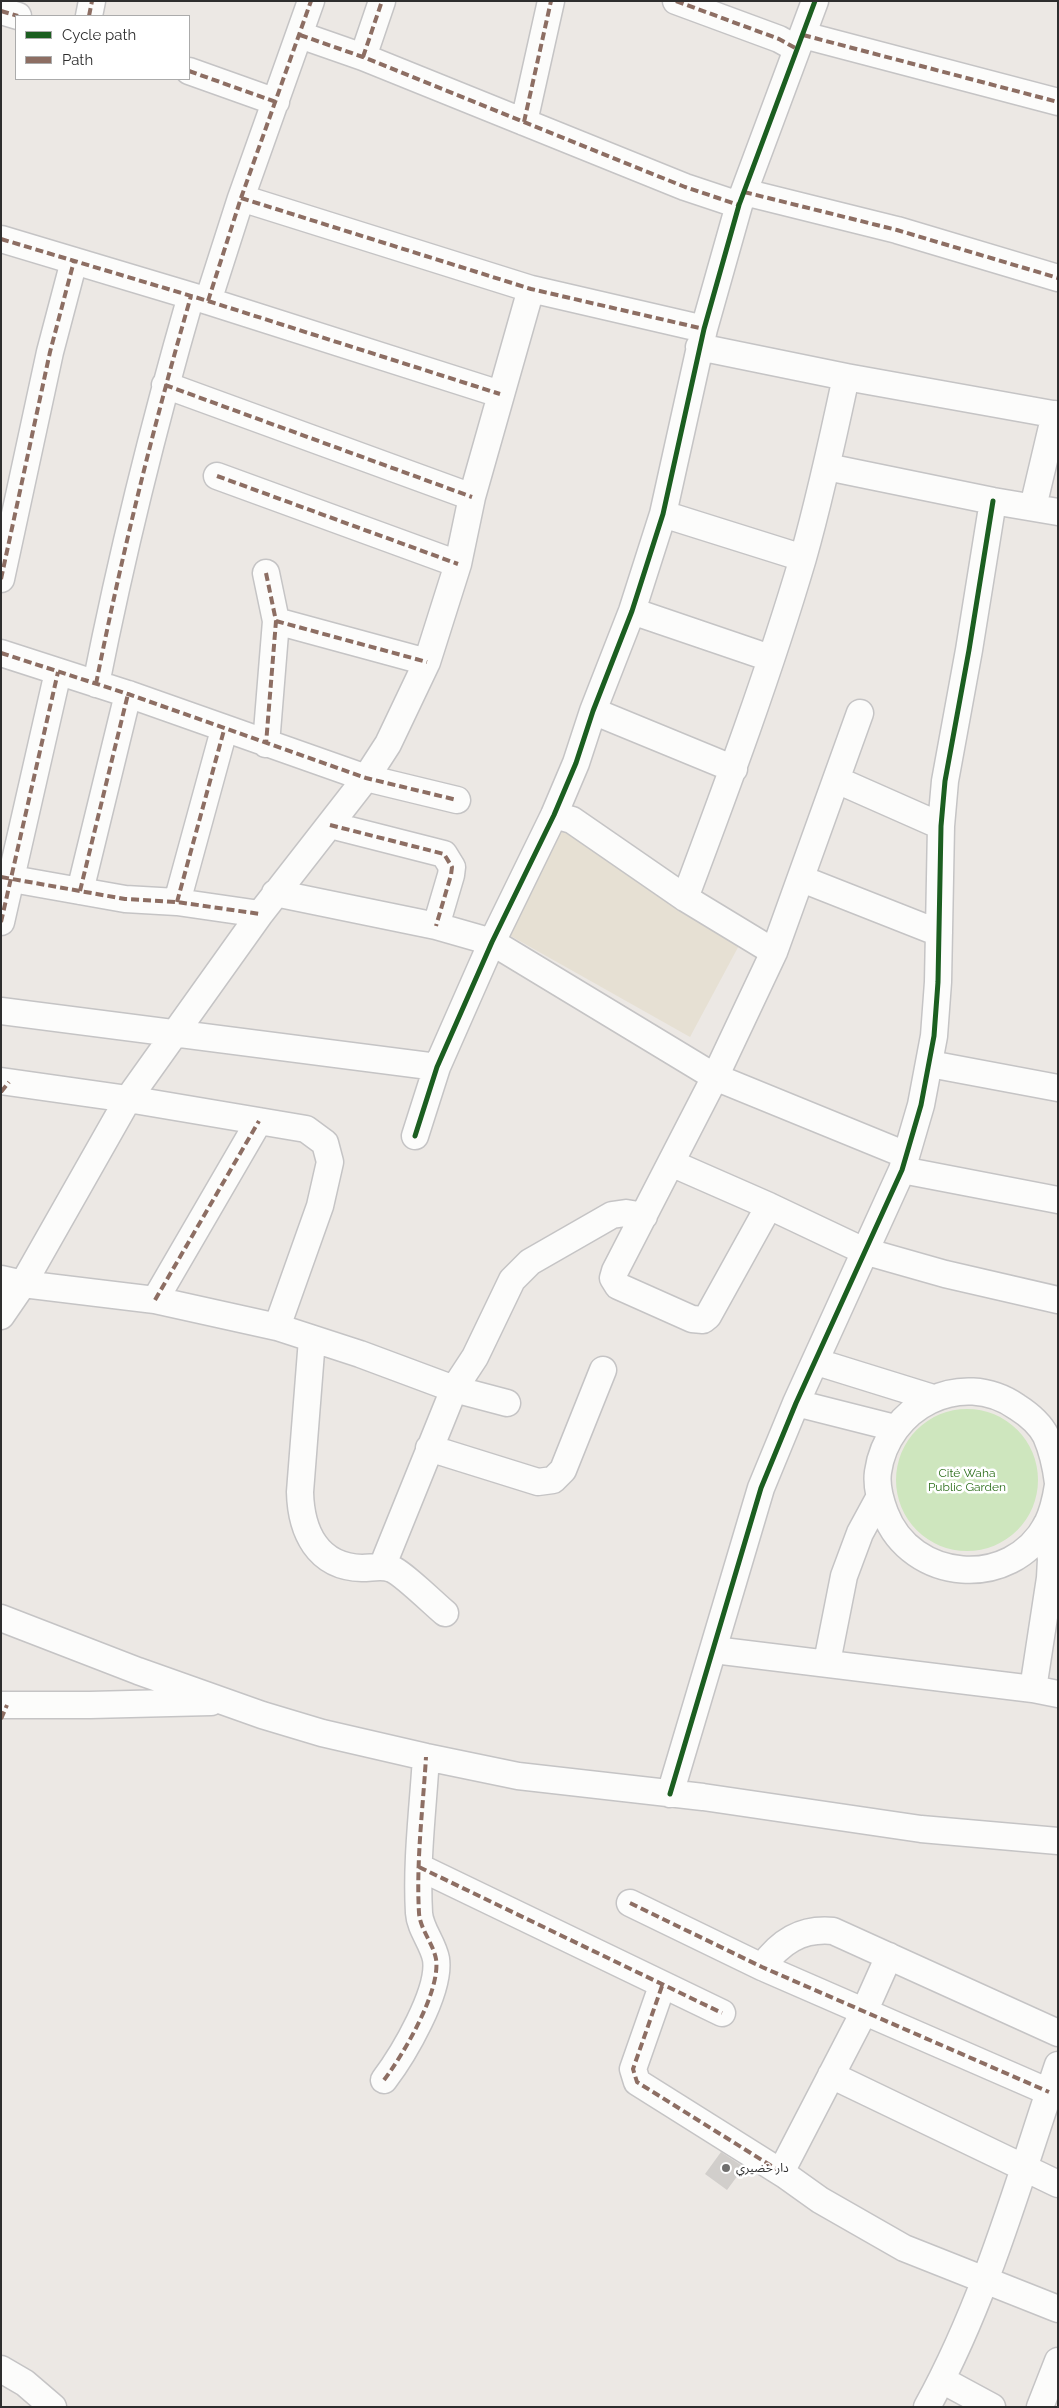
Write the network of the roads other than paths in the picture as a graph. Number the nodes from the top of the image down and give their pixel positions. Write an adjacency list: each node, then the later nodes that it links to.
1 (92, 1): 9 (street)
2 (311, 1): 10 (street)
3 (382, 1): 12 (street)
4 (551, 1): 16 (street)
5 (676, 1): 11 (street)
6 (815, 1): 11 (street)
7 (1, 11): 8 (street)
8 (15, 15)
9 (90, 15)
10 (300, 35): 12 (street); 14 (street)
11 (800, 42): 15 (street); 18 (street)
12 (363, 57): 16 (street)
13 (190, 71): 14 (street)
14 (276, 102): 17 (street)
15 (1058, 102)
16 (524, 122): 18 (street)
17 (241, 198): 22 (street); 23 (street)
18 (742, 199): 21 (street); 24 (street)
19 (1, 240): 20 (street)
20 (74, 261): 23 (street); 39 (street)
21 (1058, 278)
22 (531, 289): 24 (street); 27 (street)
23 (200, 299): 26 (street); 27 (street)
24 (701, 338): 25 (street); 35 (street)
25 (846, 377): 28 (street); 29 (street)
26 (166, 385): 31 (street); 46 (street)
27 (500, 394): 31 (street)
28 (1056, 414): 33 (street)
29 (827, 467): 32 (street); 36 (street)
30 (217, 476): 37 (street)
31 (472, 497): 37 (street)
32 (993, 501): 33 (street); 58 (street)
33 (1033, 507): 34 (street)
34 (1058, 512)
35 (663, 514): 36 (street); 40 (street)
36 (803, 558): 43 (street)
37 (458, 564): 44 (street)
38 (266, 573): 41 (street)
39 (1, 579)
40 (632, 611): 43 (street); 48 (street)
41 (276, 621): 44 (street); 51 (street)
42 (1, 653): 45 (street)
43 (770, 658): 52 (street)
44 (427, 662): 53 (street)
45 (58, 672): 46 (street); 59 (street)
46 (96, 684): 47 (street)
47 (128, 694): 50 (street); 61 (street)
48 (593, 710): 52 (street); 56 (street)
49 (860, 713): 54 (street)
50 (224, 730): 51 (street); 64 (street)
51 (266, 744): 53 (street)
52 (734, 769): 63 (street)
53 (366, 778): 55 (street); 57 (street)
54 (837, 780): 58 (street); 60 (street)
55 (457, 800)
56 (554, 815): 63 (street); 69 (street)
57 (330, 825): 62 (street); 67 (street)
58 (941, 826): 68 (street)
59 (6, 878): 61 (street); 66 (street)
60 (802, 879): 68 (street); 70 (street)
61 (80, 891): 64 (street)
62 (276, 893): 65 (street); 67 (street)
63 (685, 898): 70 (street)
64 (177, 902): 65 (street)
65 (260, 914): 72 (street)
66 (1, 922)
67 (436, 926): 69 (street)
68 (939, 933): 73 (street)
69 (492, 942): 74 (street); 75 (street)
70 (774, 952): 75 (street)
71 (1, 1011): 72 (street)
72 (174, 1034): 74 (street); 78 (street)
73 (930, 1064): 77 (street); 81 (street)
74 (437, 1067): 80 (street)
75 (715, 1077): 81 (street); 82 (street)
76 (4, 1085): 78 (street)
77 (1058, 1088)
78 (128, 1099): 79 (street); 87 (street)
79 (260, 1121): 88 (street); 91 (street)
80 (415, 1136)
81 (904, 1162): 83 (street); 86 (street)
82 (671, 1163): 84 (street); 85 (street)
83 (1058, 1200)
84 (769, 1206): 85 (street); 86 (street)
85 (644, 1216): 95 (street)
86 (864, 1251): 89 (street); 93 (street)
87 (12, 1281): 88 (street); 90 (street)
88 (155, 1300): 91 (street)
89 (1058, 1300)
90 (1, 1316)
91 (277, 1327): 92 (street)
92 (312, 1339): 95 (street); 105 (street)
93 (816, 1362): 96 (street); 98 (street)
94 (603, 1370): 101 (street)
95 (454, 1389): 97 (street); 101 (street)
96 (933, 1398): 99 (street); 100 (street)
97 (508, 1403)
98 (796, 1403): 99 (street); 108 (street)
99 (895, 1428): 103 (street)
100 (1051, 1435): 102 (street)
101 (429, 1448): 105 (street)
102 (1057, 1474): 104 (street)
103 (879, 1498): 104 (street); 109 (street)
104 (1046, 1525): 111 (street)
105 (382, 1567): 106 (street)
106 (445, 1613)
107 (1, 1618): 110 (street)
108 (714, 1650): 109 (street); 116 (street)
109 (827, 1662): 111 (street)
110 (138, 1671): 112 (street); 113 (street)
111 (1045, 1691)
112 (227, 1702): 113 (street); 115 (street)
113 (133, 1704): 114 (street)
114 (3, 1710)
115 (426, 1757): 116 (street); 118 (street)
116 (670, 1794): 117 (street)
117 (1058, 1841)
118 (419, 1867): 122 (street); 128 (street)
119 (630, 1902): 121 (street)
120 (889, 1956): 121 (street); 123 (street); 125 (street)
121 (762, 1967): 123 (street)
122 (662, 1986): 124 (street); 131 (street)
123 (864, 2012): 127 (street); 129 (street)
124 (722, 2013)
125 (1058, 2033)
126 (1058, 2065): 129 (street)
127 (830, 2075): 130 (street); 131 (street)
128 (384, 2080)
129 (1049, 2092): 130 (street)
130 (1025, 2168): 132 (street); 133 (street)
131 (781, 2172): 133 (street)
132 (1058, 2184)
133 (984, 2281): 134 (street); 137 (street)
134 (1058, 2309)
135 (1058, 2361): 141 (street)
136 (1, 2369): 138 (street)
137 (942, 2380): 139 (street); 140 (street)
138 (52, 2407)
139 (927, 2407)
140 (992, 2407)
141 (1040, 2407)

